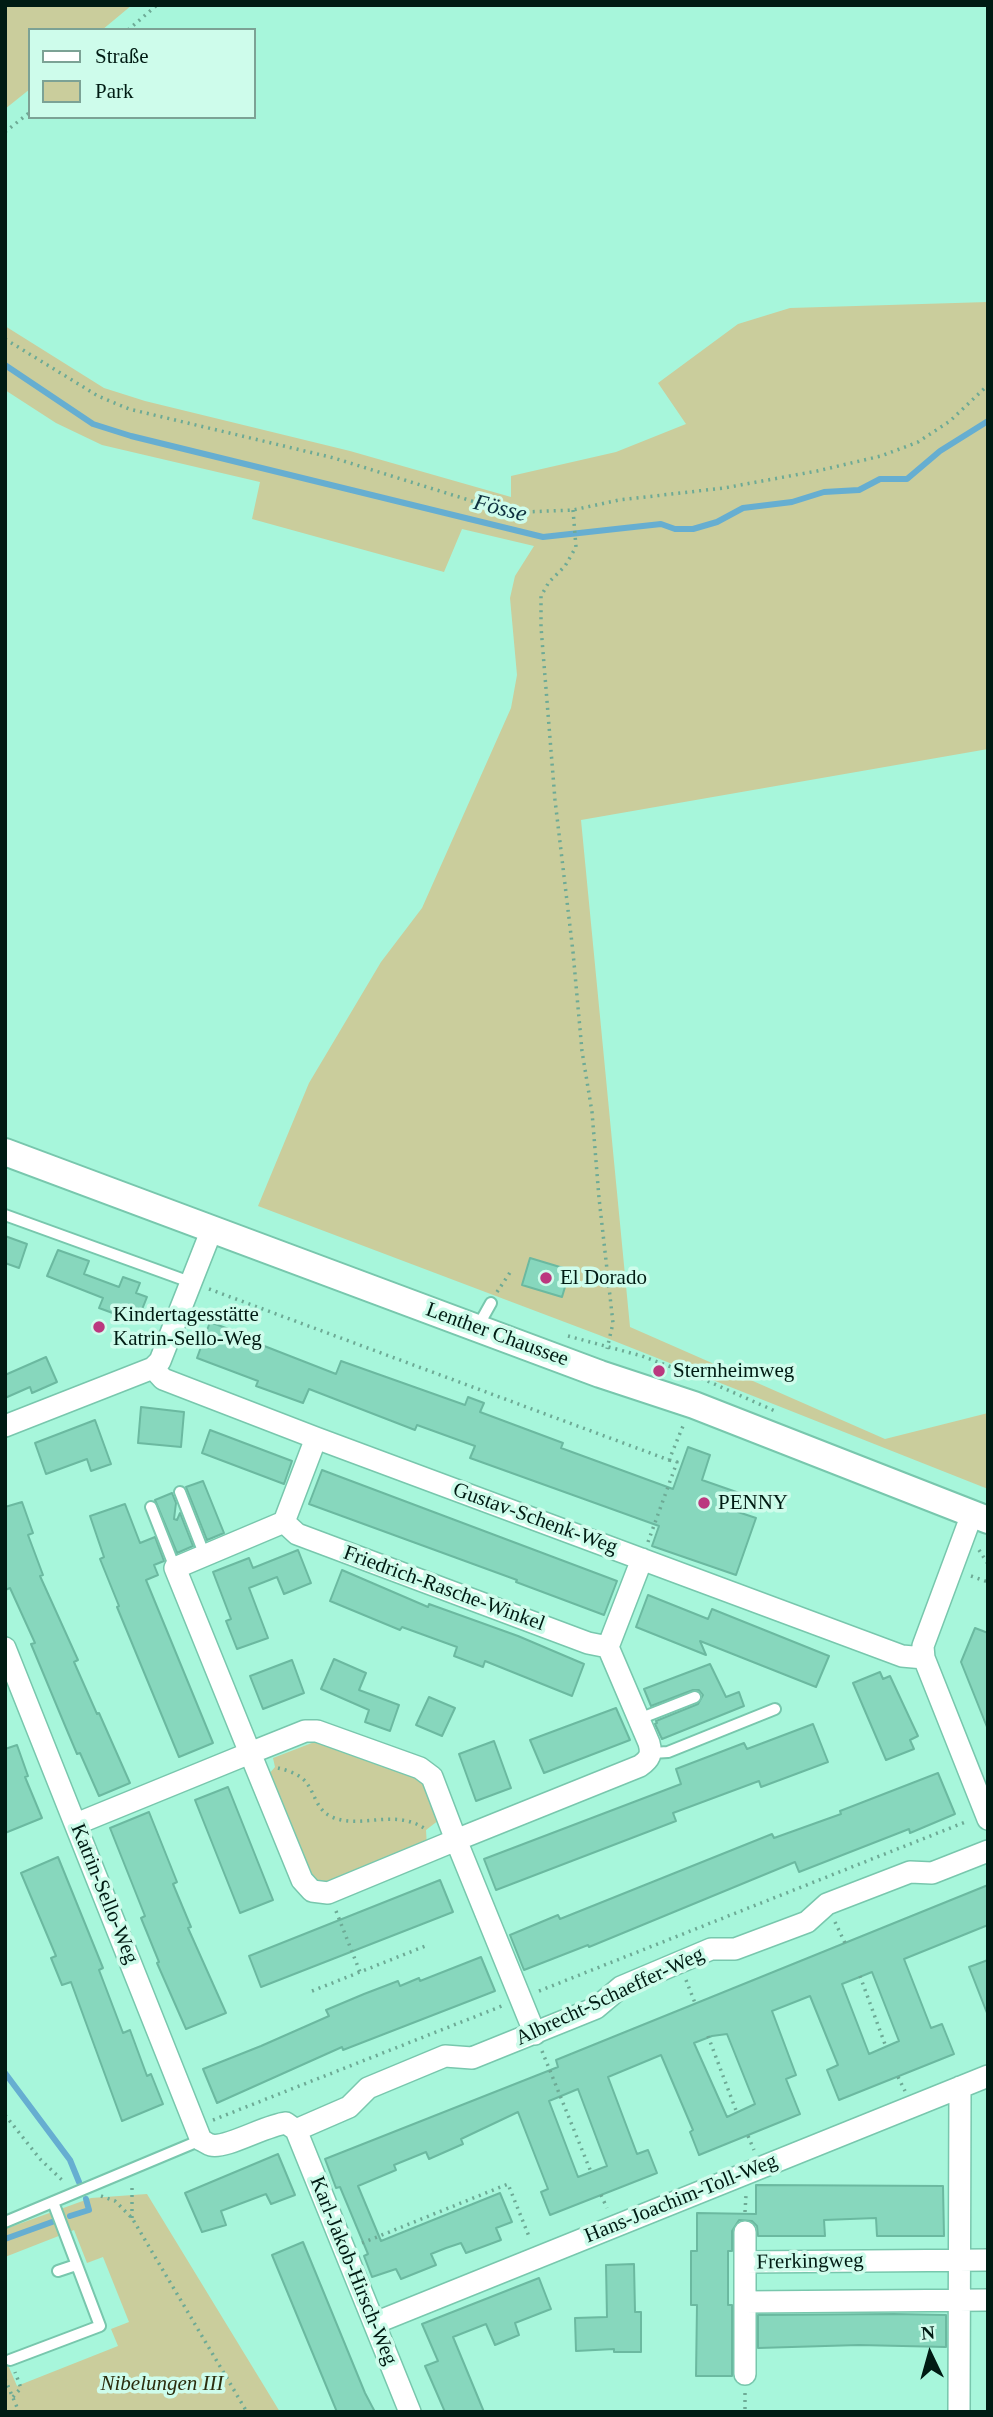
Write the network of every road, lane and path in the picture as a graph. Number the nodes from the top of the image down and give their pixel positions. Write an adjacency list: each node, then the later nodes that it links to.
1 (157, 5): 2 (path)
2 (130, 28)
3 (28, 114): 4 (path)
4 (5, 132)
5 (5, 339): 7 (path)
6 (988, 385): 7 (path)
7 (573, 510): 16 (path)
8 (5, 1152): 10 (street, Lenther Chaussee)
9 (5, 1215): 12 (lane)
10 (212, 1229): 12 (street); 14 (street, Lenther Chaussee)
11 (511, 1271): 13 (path)
12 (190, 1282): 15 (street); 20 (path)
13 (491, 1303): 14 (lane)
14 (477, 1328): 16 (street, Lenther Chaussee)
15 (153, 1368): 18 (street); 19 (street, Gustav-Schenk-Weg)
16 (600, 1374): 23 (street, Lenther Chaussee)
17 (685, 1422): 20 (path)
18 (5, 1426)
19 (316, 1438): 24 (street); 26 (street, Gustav-Schenk-Weg)
20 (669, 1460): 26 (path)
21 (180, 1492): 25 (lane)
22 (151, 1507): 27 (lane)
23 (980, 1517): 30 (street)
24 (284, 1522): 25 (street); 28 (street, Friedrich-Rasche-Winkel)
25 (205, 1556): 27 (street)
26 (642, 1559): 28 (street); 30 (street, Gustav-Schenk-Weg)
27 (175, 1568): 34 (street)
28 (608, 1647): 33 (street)
29 (5, 1648): 38 (street, Katrin-Sello-Weg)
30 (924, 1658): 37 (street)
31 (695, 1697): 33 (lane)
32 (775, 1709): 35 (lane)
33 (639, 1719): 35 (street)
34 (250, 1753): 38 (street); 40 (street); 42 (street)
35 (652, 1753): 40 (street)
36 (275, 1767): 39 (path)
37 (987, 1817): 47 (path)
38 (76, 1824): 56 (street, Katrin-Sello-Weg)
39 (426, 1829)
40 (456, 1840): 42 (street); 47 (street)
41 (988, 1851): 48 (street, Albrecht-Schaeffer-Weg)
42 (328, 1893): 44 (path)
43 (428, 1945): 44 (path)
44 (360, 1972): 46 (path)
45 (860, 1976): 50 (path)
46 (312, 1991)
47 (520, 1999): 48 (street); 56 (path)
48 (535, 2034): 55 (street, Albrecht-Schaeffer-Weg); 58 (path)
49 (708, 2036): 53 (path)
50 (886, 2047)
51 (988, 2076): 52 (street, Hans-Joachim-Toll-Weg)
52 (960, 2087): 59 (street, Hans-Joachim-Toll-Weg); 68 (street)
53 (737, 2113)
54 (5, 2115): 61 (path)
55 (296, 2130): 56 (street, Albrecht-Schaeffer-Weg); 66 (street, Karl-Jakob-Hirsch-Weg)
56 (198, 2133): 57 (lane, Albrecht-Schaeffer-Weg)
57 (133, 2168): 60 (lane, Albrecht-Schaeffer-Weg); 63 (path)
58 (591, 2172)
59 (746, 2174): 65 (path); 67 (street, Hans-Joachim-Toll-Weg)
60 (89, 2186): 61 (lane, Albrecht-Schaeffer-Weg); 63 (path)
61 (75, 2192): 62 (lane, Albrecht-Schaeffer-Weg)
62 (53, 2202): 64 (lane, Albrecht-Schaeffer-Weg); 71 (lane)
63 (132, 2218): 82 (path)
64 (5, 2222)
65 (745, 2232): 70 (street)
66 (345, 2250): 67 (path); 76 (street, Karl-Jakob-Hirsch-Weg)
67 (538, 2257): 76 (street, Hans-Joachim-Toll-Weg)
68 (960, 2260): 69 (street, Frerkingweg); 70 (street, Frerkingweg); 73 (street)
69 (988, 2260)
70 (746, 2262): 75 (street, Frerkingweg)
71 (76, 2264): 72 (lane); 77 (lane)
72 (58, 2271)
73 (960, 2300): 74 (street, Frerkingweg); 75 (street, Frerkingweg); 84 (street)
74 (988, 2300)
75 (745, 2301): 78 (street)
76 (375, 2323): 83 (street, Karl-Jakob-Hirsch-Weg)
77 (10, 2360): 80 (path)
78 (745, 2374)
79 (5, 2379): 80 (path)
80 (13, 2397): 81 (path)
81 (19, 2412)
82 (247, 2412)
83 (410, 2412)
84 (960, 2412)

